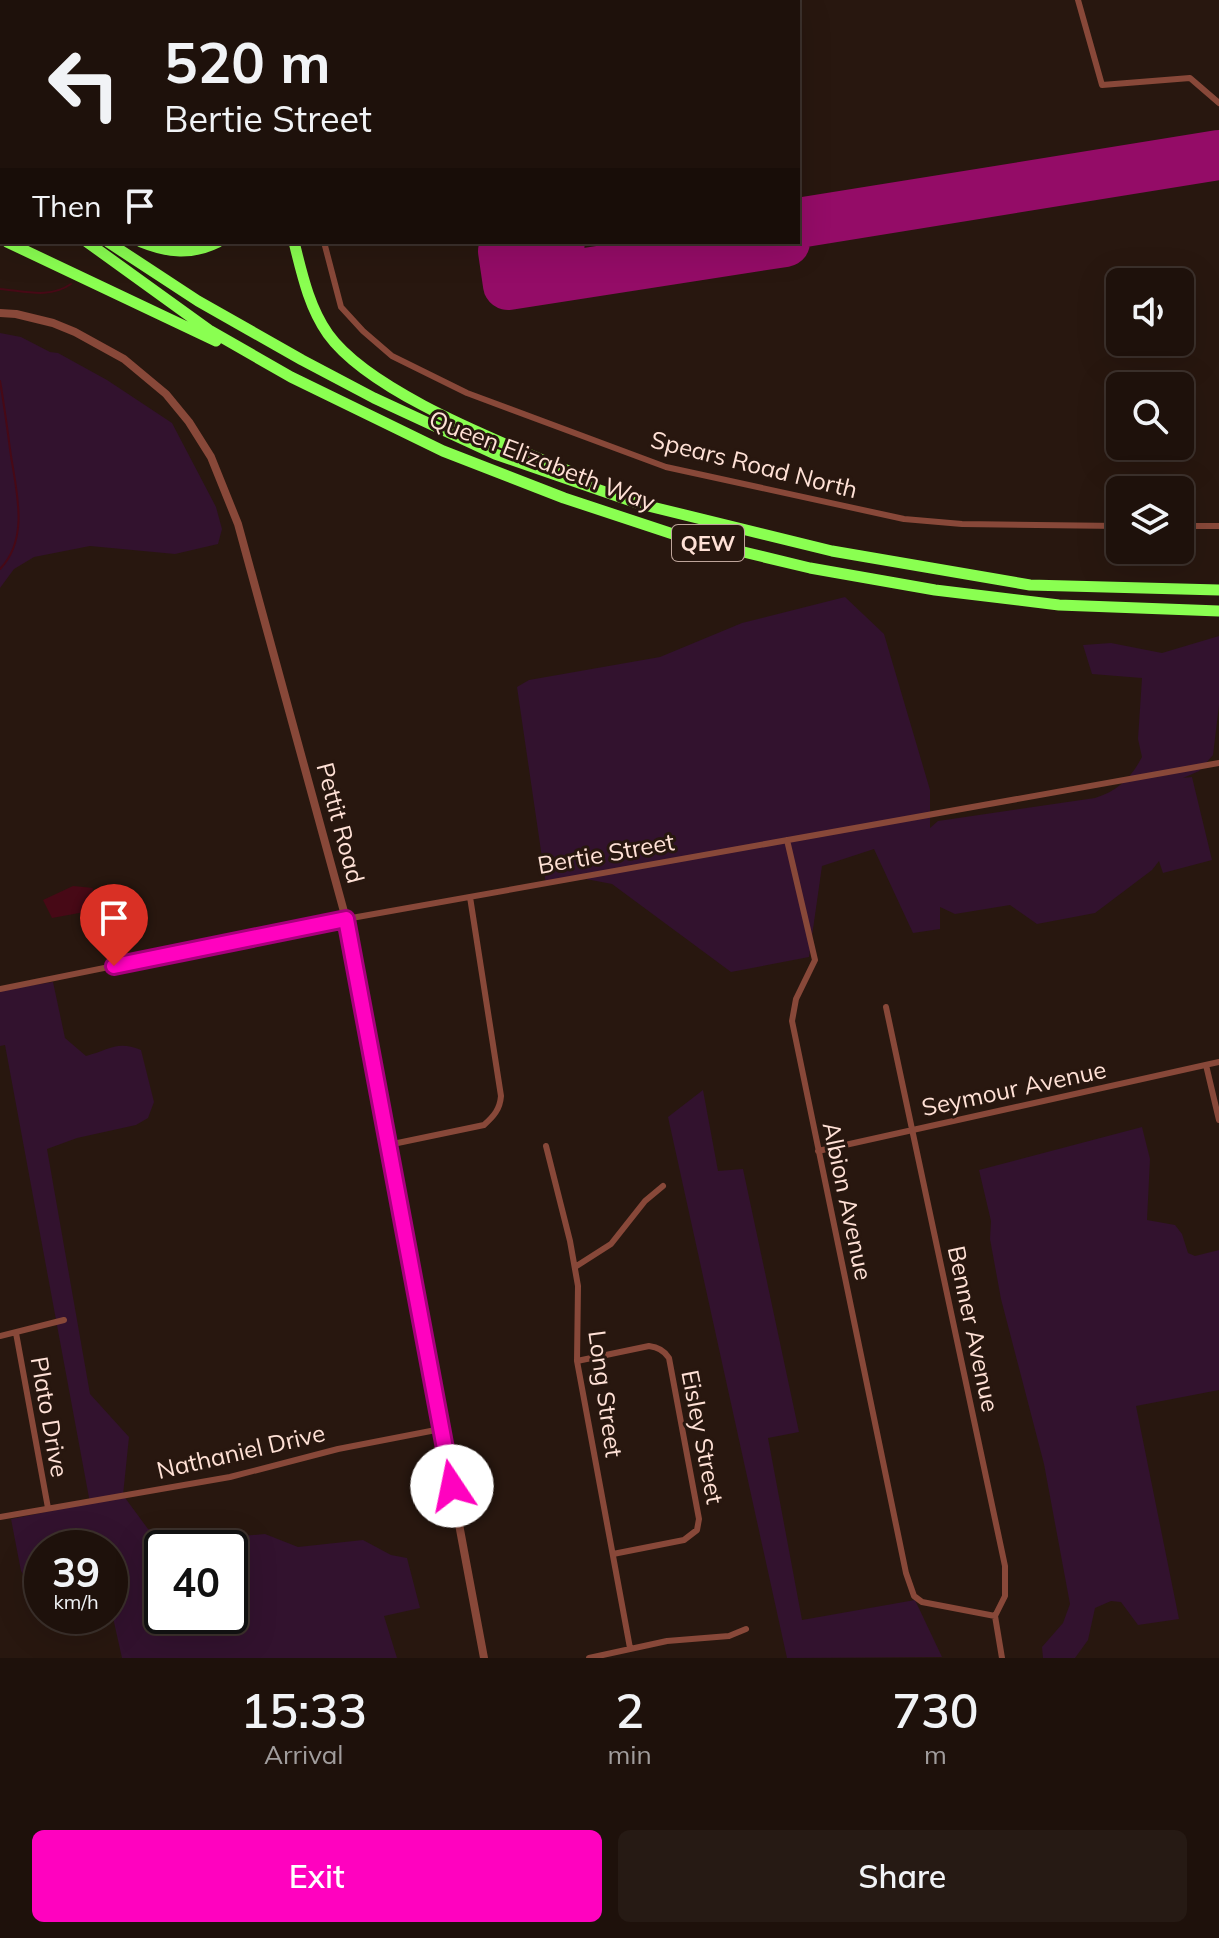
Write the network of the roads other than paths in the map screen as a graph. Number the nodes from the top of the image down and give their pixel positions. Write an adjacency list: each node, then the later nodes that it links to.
1 (1078, 0): 2 (street)
2 (1219, 103)
3 (11, 244): 11 (highway)
4 (90, 244): 11 (highway, Queen Elizabeth Way / QEW)
5 (111, 244): 12 (highway, Queen Elizabeth Way / QEW)
6 (147, 244): 7 (highway)
7 (213, 244)
8 (295, 244): 12 (highway)
9 (325, 244): 13 (street, Spears Road North)
10 (0, 313): 21 (street, Pettit Road)
11 (291, 377): 17 (highway, Queen Elizabeth Way / QEW)
12 (640, 504): 16 (highway, Queen Elizabeth Way / QEW)
13 (1106, 526)
14 (1194, 526): 15 (street)
15 (1219, 526)
16 (1219, 590)
17 (1219, 611)
18 (1219, 763): 19 (street, Bertie Street)
19 (787, 840): 20 (street, Bertie Street); 30 (street, Albion Avenue)
20 (470, 897): 21 (street, Bertie Street); 28 (street)
21 (346, 919): 22 (street, Bertie Street); 28 (street, Pettit Road)
22 (0, 989)
23 (886, 1007): 27 (street, Benner Avenue)
24 (1219, 1062): 25 (street, Seymour Avenue)
25 (1206, 1065): 26 (street); 27 (street, Seymour Avenue)
26 (1219, 1120)
27 (913, 1130): 30 (street, Seymour Avenue); 41 (street, Benner Avenue)
28 (388, 1145): 37 (street, Pettit Road)
29 (546, 1146): 32 (street, Long Street)
30 (818, 1151): 41 (street, Albion Avenue)
31 (663, 1186): 32 (street)
32 (575, 1267): 36 (street, Long Street)
33 (64, 1320): 34 (street)
34 (16, 1333): 35 (street); 38 (street, Plato Drive)
35 (0, 1336)
36 (577, 1361): 40 (street, Long Street); 40 (street, Eisley Street)
37 (441, 1429): 38 (street, Nathaniel Drive); 44 (street, Pettit Road)
38 (48, 1508): 39 (street, Nathaniel Drive)
39 (0, 1517)
40 (613, 1554): 43 (street, Long Street)
41 (995, 1616): 46 (street, Benner Avenue)
42 (746, 1629): 43 (street)
43 (630, 1648): 45 (street)
44 (484, 1658)
45 (589, 1658)
46 (1002, 1658)

